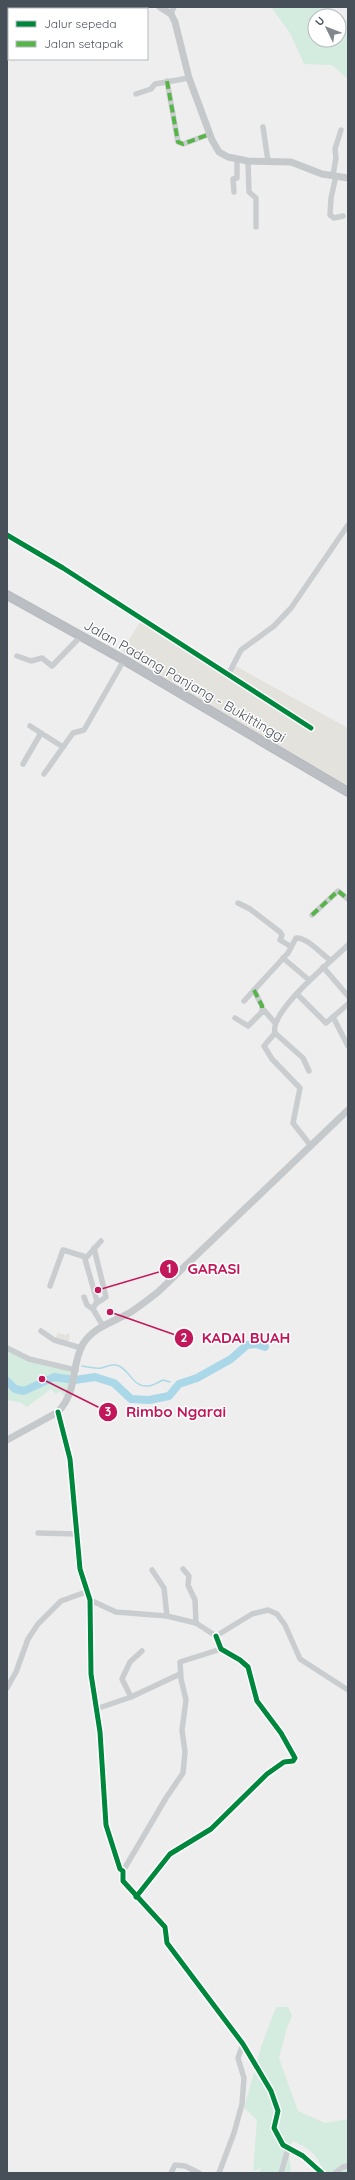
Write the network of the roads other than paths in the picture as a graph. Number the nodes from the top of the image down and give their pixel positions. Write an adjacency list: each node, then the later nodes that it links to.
1 (160, 7): 3 (main road)
2 (174, 7): 3 (street)
3 (171, 14): 4 (main road)
4 (189, 78): 5 (street); 9 (main road)
5 (167, 81): 6 (street); 9 (street)
6 (136, 94)
7 (263, 127): 11 (street)
8 (341, 130): 13 (street)
9 (211, 137): 10 (main road)
10 (238, 159): 12 (main road); 15 (street)
11 (268, 160): 12 (main road); 13 (main road)
12 (248, 161): 17 (street)
13 (334, 175): 14 (main road); 16 (street)
14 (348, 178)
15 (234, 192)
16 (343, 216)
17 (256, 227)
18 (348, 525): 24 (street)
19 (7, 535): 24 (street)
20 (7, 595): 21 (highway, Jalan Padang Panjang - Bukittinggi)
21 (81, 636): 22 (street); 23 (highway, Jalan Padang Panjang - Bukittinggi)
22 (17, 656)
23 (124, 660): 28 (street); 31 (highway, Jalan Padang Panjang - Bukittinggi)
24 (228, 675): 26 (street)
25 (30, 726): 27 (street)
26 (311, 728)
27 (41, 733): 28 (street); 29 (street)
28 (63, 747): 30 (street)
29 (23, 764)
30 (44, 774)
31 (348, 792)
32 (347, 896): 34 (street)
33 (238, 903): 35 (street)
34 (312, 915)
35 (285, 942): 37 (street); 38 (street)
36 (348, 945): 38 (street)
37 (283, 958): 40 (street); 41 (street)
38 (330, 960): 39 (street)
39 (323, 967): 40 (street); 43 (street)
40 (309, 980): 42 (street)
41 (254, 990): 44 (street); 46 (street)
42 (297, 994): 48 (street); 49 (street)
43 (348, 996)
44 (244, 1001)
45 (348, 1004): 48 (street)
46 (262, 1011): 47 (street); 49 (street)
47 (235, 1018)
48 (332, 1018): 51 (street)
49 (275, 1023): 50 (street)
50 (275, 1033): 52 (street); 54 (street)
51 (348, 1046)
52 (309, 1071)
53 (348, 1110): 54 (main road)
54 (311, 1146): 62 (main road)
55 (101, 1241): 56 (street)
56 (94, 1248): 57 (street); 60 (street)
57 (86, 1257): 58 (street); 60 (street)
58 (50, 1286)
59 (84, 1297): 61 (street)
60 (97, 1303): 61 (street)
61 (92, 1309): 62 (street)
62 (102, 1326): 65 (main road)
63 (41, 1330): 65 (street)
64 (7, 1348): 66 (street)
65 (81, 1348): 66 (main road)
66 (76, 1371): 67 (main road)
67 (58, 1412): 68 (main road); 70 (street)
68 (7, 1440)
69 (38, 1533): 70 (street)
70 (78, 1534): 73 (street)
71 (183, 1569): 76 (street)
72 (152, 1570): 75 (street)
73 (86, 1592): 74 (street); 81 (street)
74 (90, 1600): 75 (street); 84 (street)
75 (167, 1616): 76 (street)
76 (196, 1623): 77 (street)
77 (216, 1636): 78 (street); 82 (street)
78 (221, 1649): 80 (street); 86 (street)
79 (142, 1651): 83 (street)
80 (180, 1674): 83 (street); 85 (street)
81 (7, 1688)
82 (348, 1690)
83 (131, 1697): 84 (street)
84 (96, 1709): 85 (street)
85 (123, 1871): 86 (street)
86 (136, 1897): 87 (street)
87 (243, 2044): 88 (street); 92 (street)
88 (288, 2149): 93 (street); 94 (street)
89 (348, 2166): 95 (street)
90 (171, 2173): 91 (street)
91 (199, 2173)
92 (219, 2173)
93 (282, 2173)
94 (322, 2173)
95 (335, 2173)

